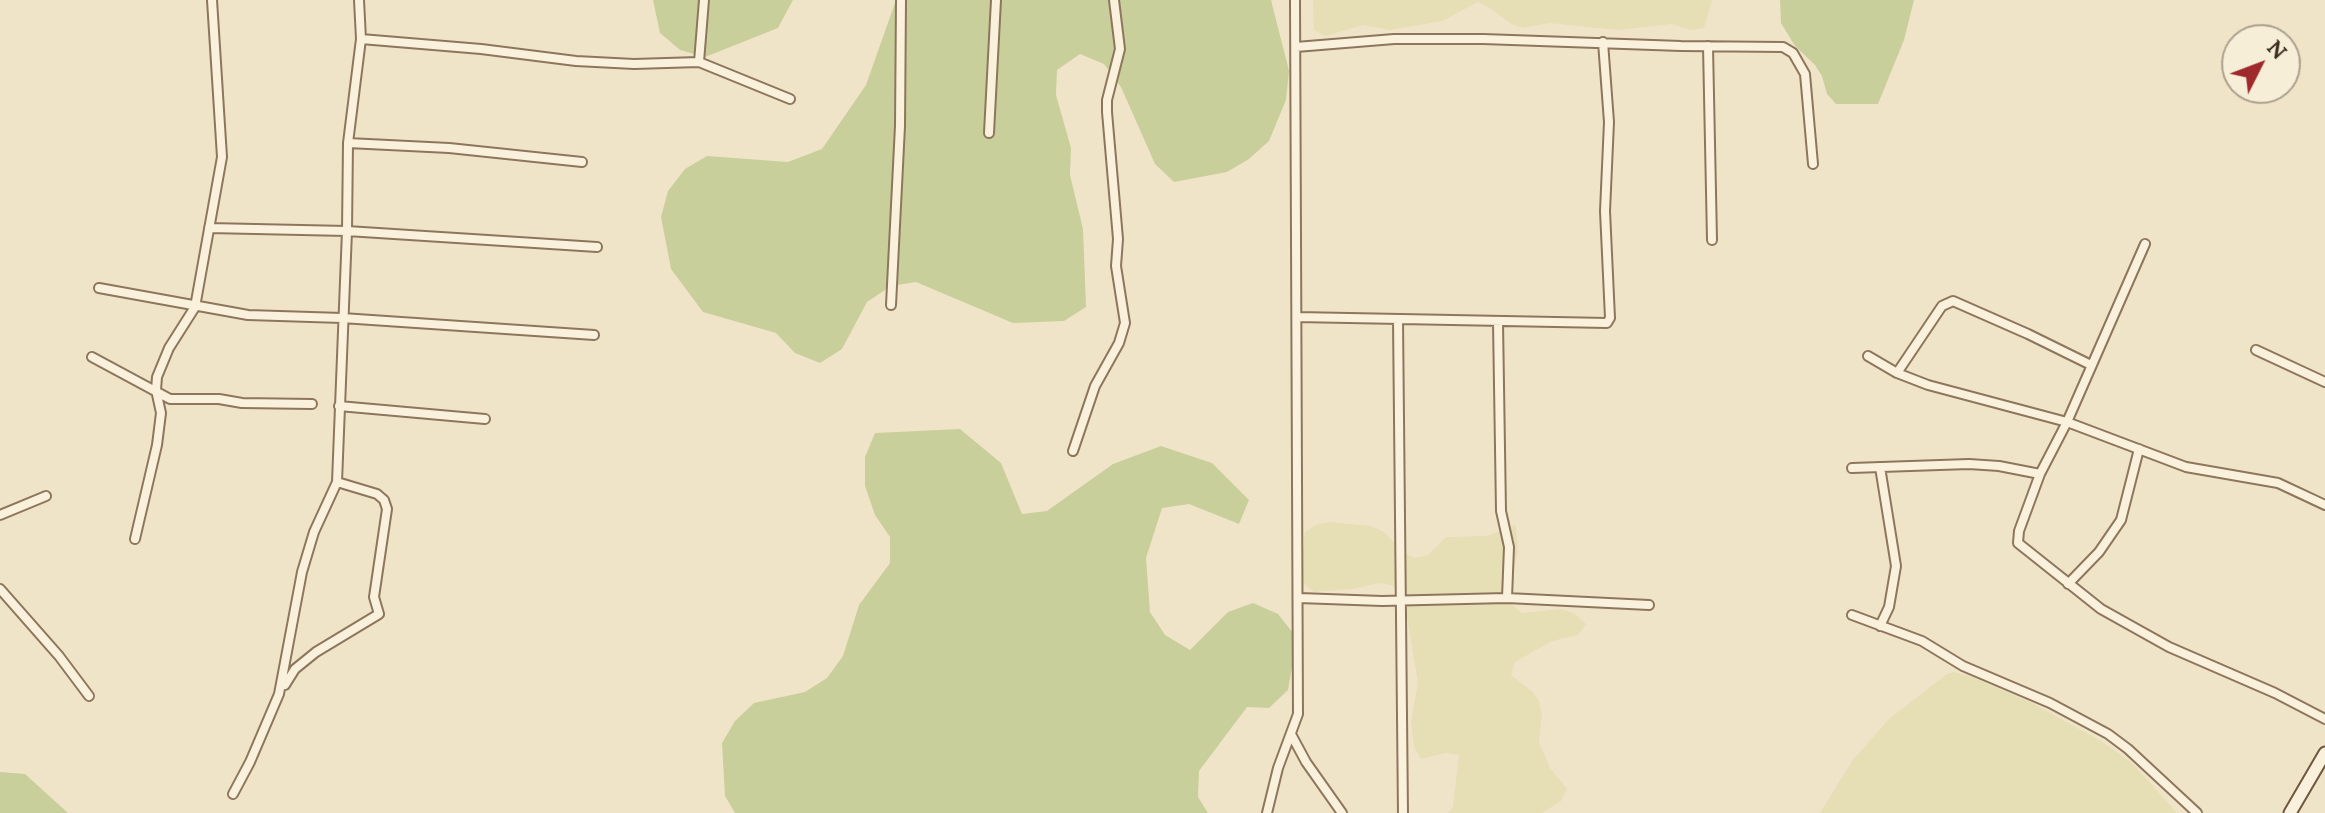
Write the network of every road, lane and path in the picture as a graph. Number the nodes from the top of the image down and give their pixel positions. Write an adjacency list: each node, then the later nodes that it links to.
1 (212, 0): 18 (street)
2 (359, 0): 8 (street)
3 (704, 0): 12 (street)
4 (901, 0): 24 (street)
5 (996, 0): 14 (street)
6 (1114, 0): 43 (street)
7 (1295, 0): 11 (street)
8 (361, 39): 12 (street); 15 (street)
9 (1603, 42): 10 (street); 11 (street); 29 (street)
10 (1708, 46): 17 (street); 20 (street)
11 (1296, 47): 26 (street)
12 (699, 62): 13 (street)
13 (790, 99)
14 (989, 133)
15 (348, 143): 16 (street); 19 (street)
16 (582, 162)
17 (1813, 164)
18 (209, 228): 19 (street); 25 (street)
19 (347, 231): 22 (street); 27 (street)
20 (1712, 240)
21 (2145, 244): 34 (street)
22 (597, 247)
23 (99, 288): 25 (street)
24 (891, 305)
25 (195, 307): 27 (street); 37 (street)
26 (1297, 317): 28 (street); 54 (street)
27 (342, 318): 30 (street); 39 (street)
28 (1398, 319): 29 (street); 56 (street)
29 (1498, 322): 55 (street)
30 (594, 335)
31 (2256, 350): 36 (street)
32 (1868, 356): 35 (street)
33 (92, 357): 37 (street)
34 (2091, 365): 35 (street); 41 (street)
35 (1897, 373): 41 (street)
36 (2325, 382)
37 (156, 390): 38 (street); 51 (street)
38 (312, 404)
39 (339, 406): 40 (street); 47 (street)
40 (485, 419)
41 (2067, 422): 42 (street); 46 (street)
42 (2139, 449): 49 (street); 52 (street)
43 (1073, 451)
44 (1880, 467): 45 (street); 46 (street); 59 (street)
45 (1852, 468)
46 (2040, 474): 52 (street)
47 (337, 482): 60 (street); 60 (street)
48 (46, 496): 50 (street)
49 (2325, 505)
50 (0, 515)
51 (135, 539)
52 (2068, 584): 62 (street)
53 (0, 589): 61 (street)
54 (1299, 598): 56 (street); 63 (street)
55 (1507, 598): 56 (street); 57 (street)
56 (1401, 600): 68 (street)
57 (1649, 605)
58 (1852, 615): 59 (street)
59 (1880, 626): 69 (street)
60 (279, 694): 65 (street)
61 (89, 696)
62 (2325, 719)
63 (1292, 736): 66 (street); 67 (street)
64 (2325, 753): 70 (main road)
65 (233, 794)
66 (1267, 813)
67 (1342, 813)
68 (1403, 813)
69 (2197, 813)
70 (2290, 813)

